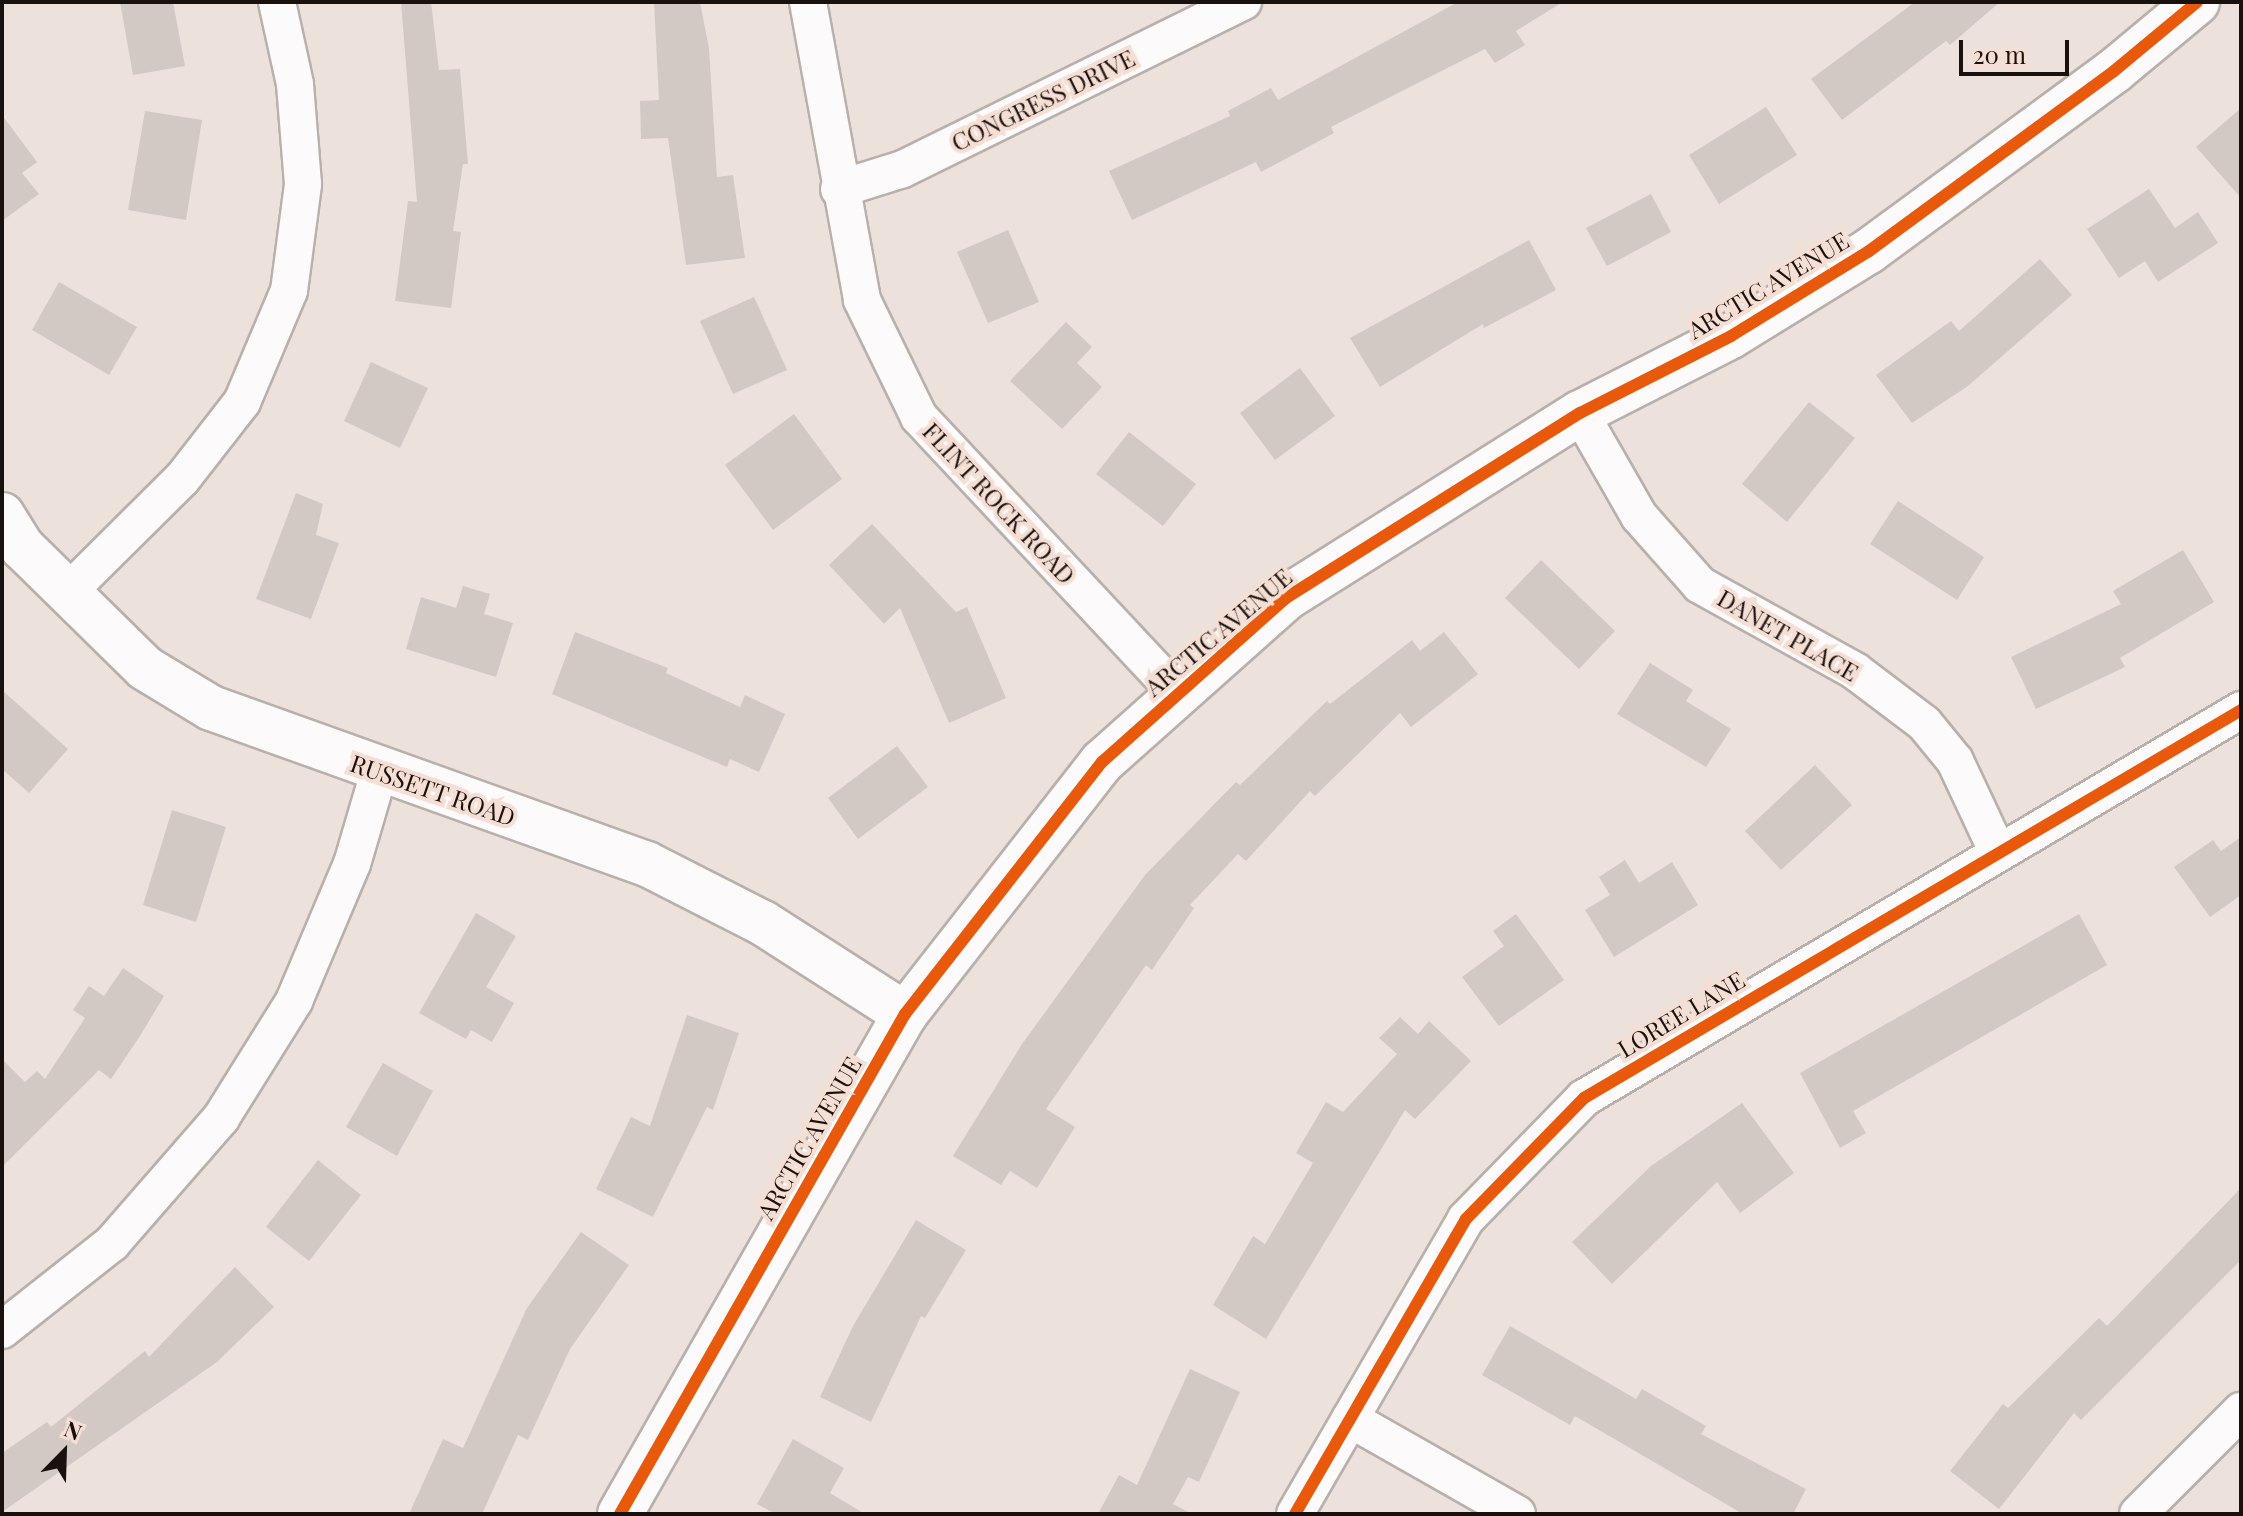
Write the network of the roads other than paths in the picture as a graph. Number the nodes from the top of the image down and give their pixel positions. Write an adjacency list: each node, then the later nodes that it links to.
1 (277, 2): 8 (street)
2 (808, 2): 5 (street, FLINT ROCK ROAD)
3 (1243, 2): 5 (street, CONGRESS DRIVE)
4 (2197, 2): 6 (street, ARCTIC AVENUE)
5 (839, 189): 9 (street, FLINT ROCK ROAD)
6 (1580, 413): 9 (street, ARCTIC AVENUE); 12 (street, DANET PLACE)
7 (2, 515): 8 (street, RUSSETT ROAD)
8 (66, 594): 11 (street, RUSSETT ROAD)
9 (1178, 694): 13 (street, ARCTIC AVENUE)
10 (2241, 710): 12 (street, LOREE LANE)
11 (379, 772): 13 (street, RUSSETT ROAD); 14 (street)
12 (1998, 853): 16 (street, LOREE LANE)
13 (905, 1014): 17 (street, ARCTIC AVENUE)
14 (2, 1330)
15 (2241, 1411): 20 (street)
16 (1350, 1419): 18 (street, LOREE LANE); 19 (street)
17 (620, 1514)
18 (1295, 1514)
19 (1517, 1514)
20 (2138, 1514)

